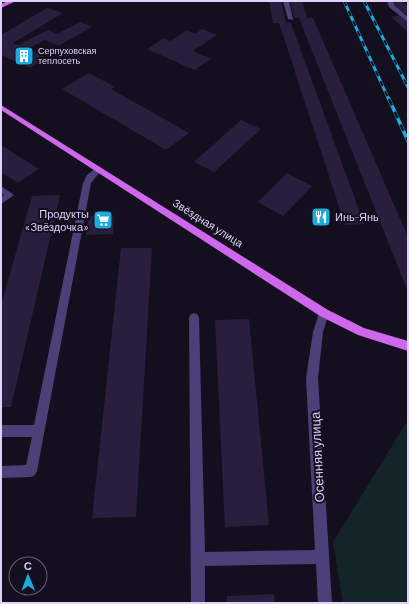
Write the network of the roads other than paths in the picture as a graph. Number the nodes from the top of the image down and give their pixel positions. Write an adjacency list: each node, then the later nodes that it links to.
1 (13, 1): 4 (main road)
2 (286, 1): 5 (street)
3 (390, 1): 6 (street)
4 (1, 6)
5 (291, 19)
6 (408, 20)
7 (1, 107): 8 (main road, Звёздная улица)
8 (98, 168): 11 (main road, Звёздная улица); 15 (street)
9 (1, 188): 10 (street)
10 (1, 202)
11 (324, 313): 13 (main road, Звёздная улица); 17 (street, Осенняя улица)
12 (194, 318): 18 (street)
13 (408, 346)
14 (1, 431): 15 (street)
15 (39, 431): 16 (street)
16 (1, 472)
17 (322, 556): 18 (street); 20 (street, Осенняя улица)
18 (198, 559): 19 (street)
19 (198, 603)
20 (325, 603)

